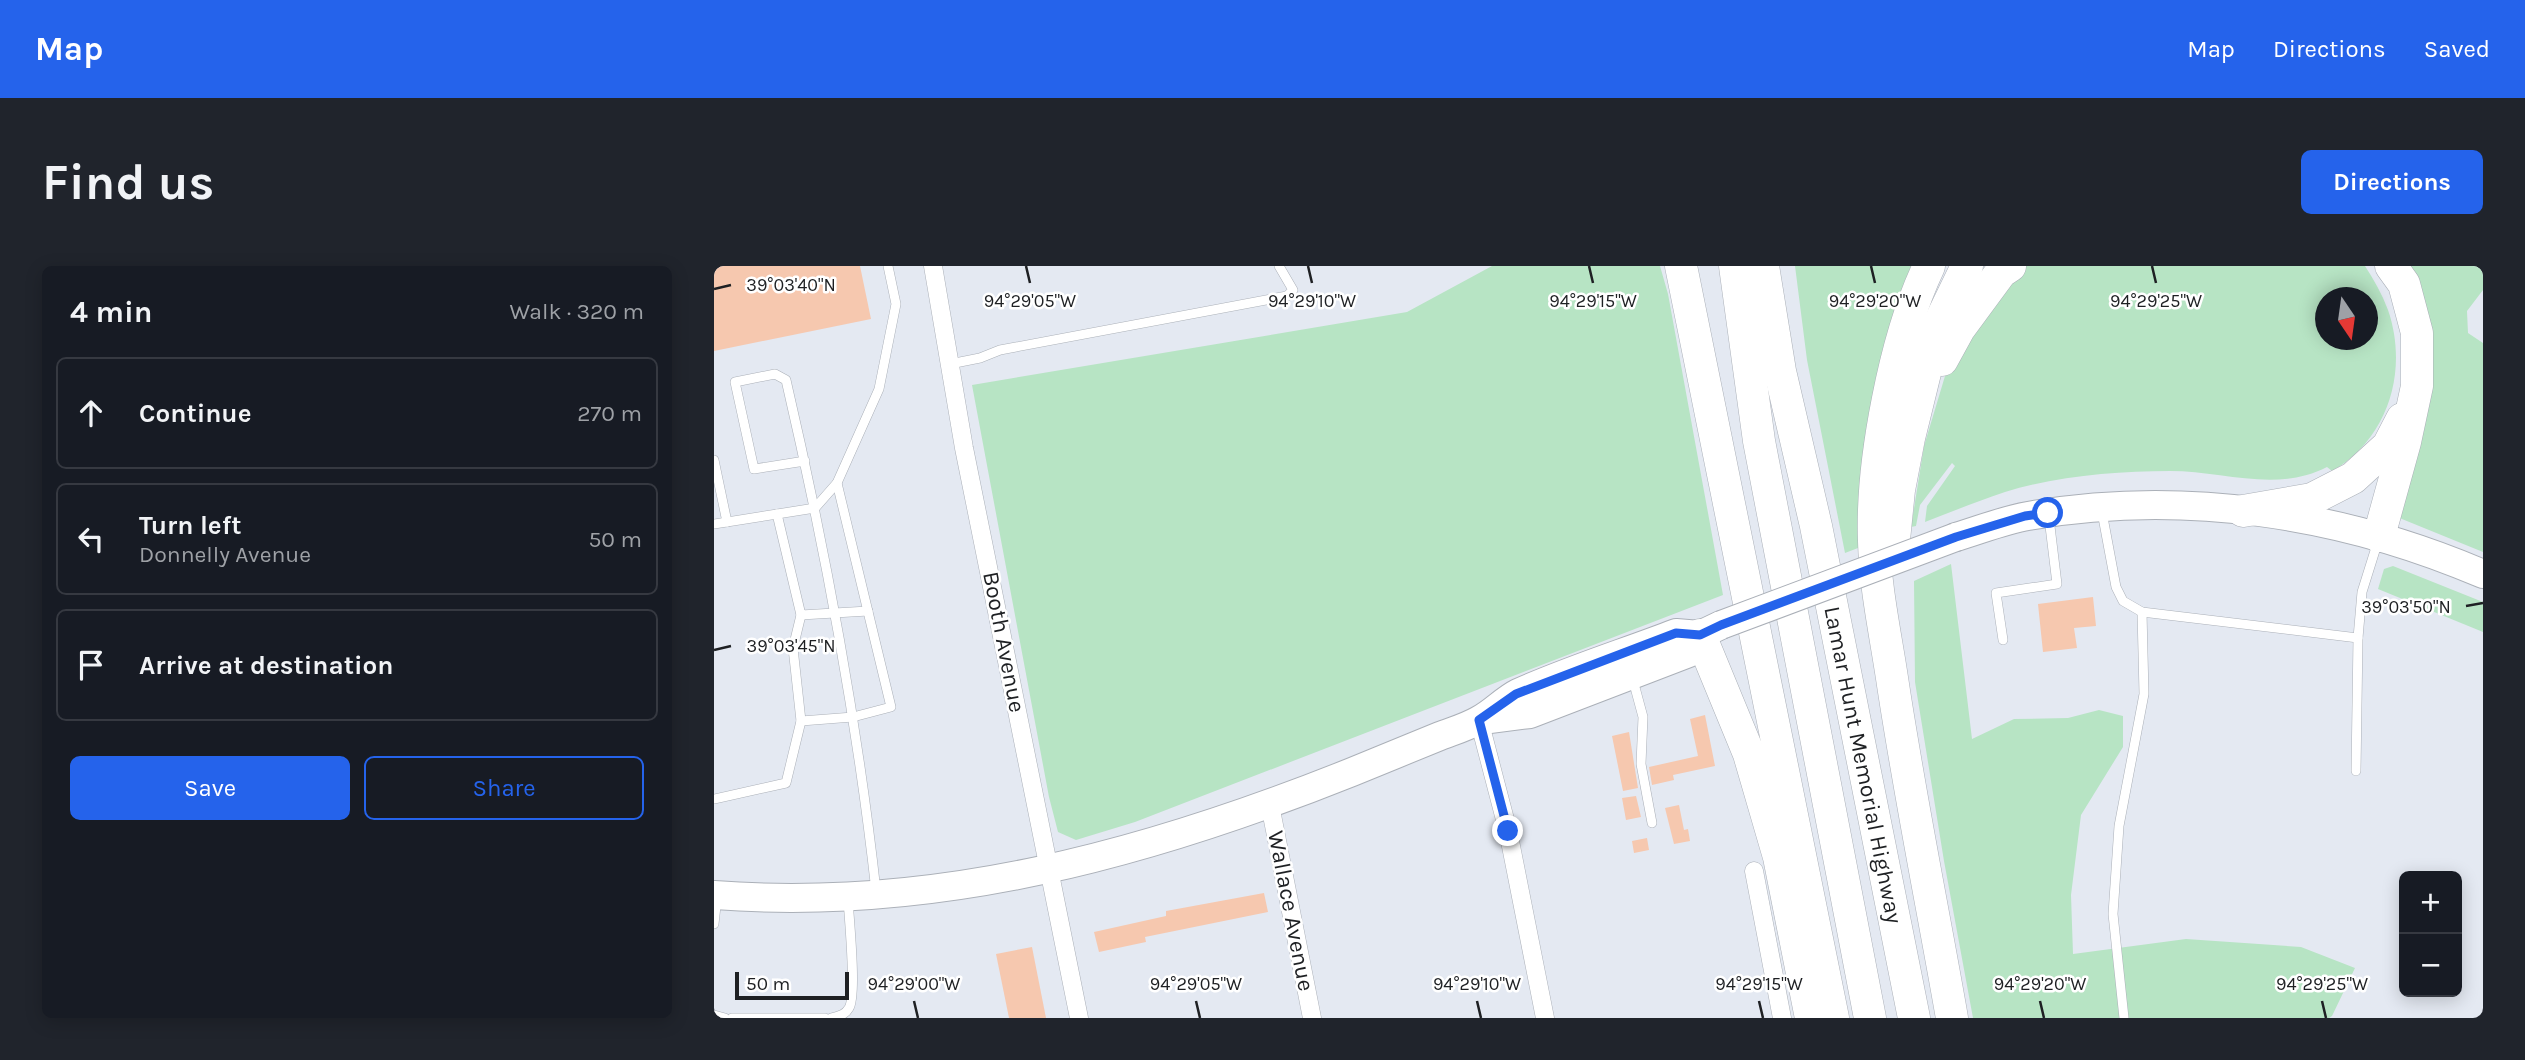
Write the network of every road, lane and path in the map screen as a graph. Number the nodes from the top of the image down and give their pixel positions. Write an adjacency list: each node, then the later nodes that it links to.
1 (888, 266): 16 (lane)
2 (934, 266): 11 (street, Booth Avenue)
3 (1279, 266): 11 (lane)
4 (1681, 266): 58 (highway)
5 (1735, 266): 59 (highway, Lamar Hunt Memorial Highway)
6 (1763, 266): 60 (highway, Lamar Hunt Memorial Highway)
7 (1929, 266): 34 (highway)
8 (1967, 266): 13 (highway)
9 (2010, 266): 13 (highway)
10 (2390, 266): 12 (highway)
11 (950, 364): 42 (street, Booth Avenue)
12 (2417, 386): 19 (highway); 24 (highway)
13 (1917, 408): 34 (highway)
14 (714, 460): 22 (lane)
15 (805, 461): 15 (lane); 18 (lane)
16 (837, 483): 18 (lane); 26 (lane)
17 (2101, 506): 19 (main road); 20 (main road); 27 (lane)
18 (815, 508): 21 (lane); 28 (lane)
19 (2243, 511): 24 (main road)
20 (2048, 513): 30 (main road, bridge); 32 (lane)
21 (777, 514): 22 (lane); 29 (lane)
22 (727, 522): 23 (lane)
23 (714, 524)
24 (2379, 536): 25 (main road); 31 (lane)
25 (2483, 574)
26 (868, 611): 28 (lane); 35 (lane)
27 (2142, 612): 31 (lane); 62 (lane)
28 (834, 613): 29 (lane); 35 (lane)
29 (801, 615): 37 (lane)
30 (1711, 630): 33 (main road); 36 (main road); 57 (highway)
31 (2358, 638): 38 (lane)
32 (2003, 640)
33 (1632, 675): 36 (main road); 41 (lane)
34 (1896, 710): 61 (highway)
35 (853, 717): 37 (lane); 45 (lane)
36 (1479, 720): 40 (main road); 55 (street)
37 (801, 721): 39 (lane)
38 (2356, 771)
39 (714, 799)
40 (1270, 805): 42 (main road); 54 (street, Wallace Avenue)
41 (1652, 823)
42 (1050, 870): 45 (main road); 53 (street, Booth Avenue)
43 (1754, 871): 56 (street)
44 (716, 895): 46 (main road); 47 (lane)
45 (877, 896): 46 (main road)
46 (848, 898): 52 (lane)
47 (714, 924)
48 (714, 1015): 49 (lane)
49 (725, 1018)
50 (732, 1018): 51 (lane)
51 (825, 1018)
52 (831, 1018)
53 (1079, 1018)
54 (1312, 1018)
55 (1545, 1018)
56 (1782, 1018)
57 (1811, 1018)
58 (1833, 1018)
59 (1870, 1018)
60 (1914, 1018)
61 (1952, 1018)
62 (2124, 1018)

